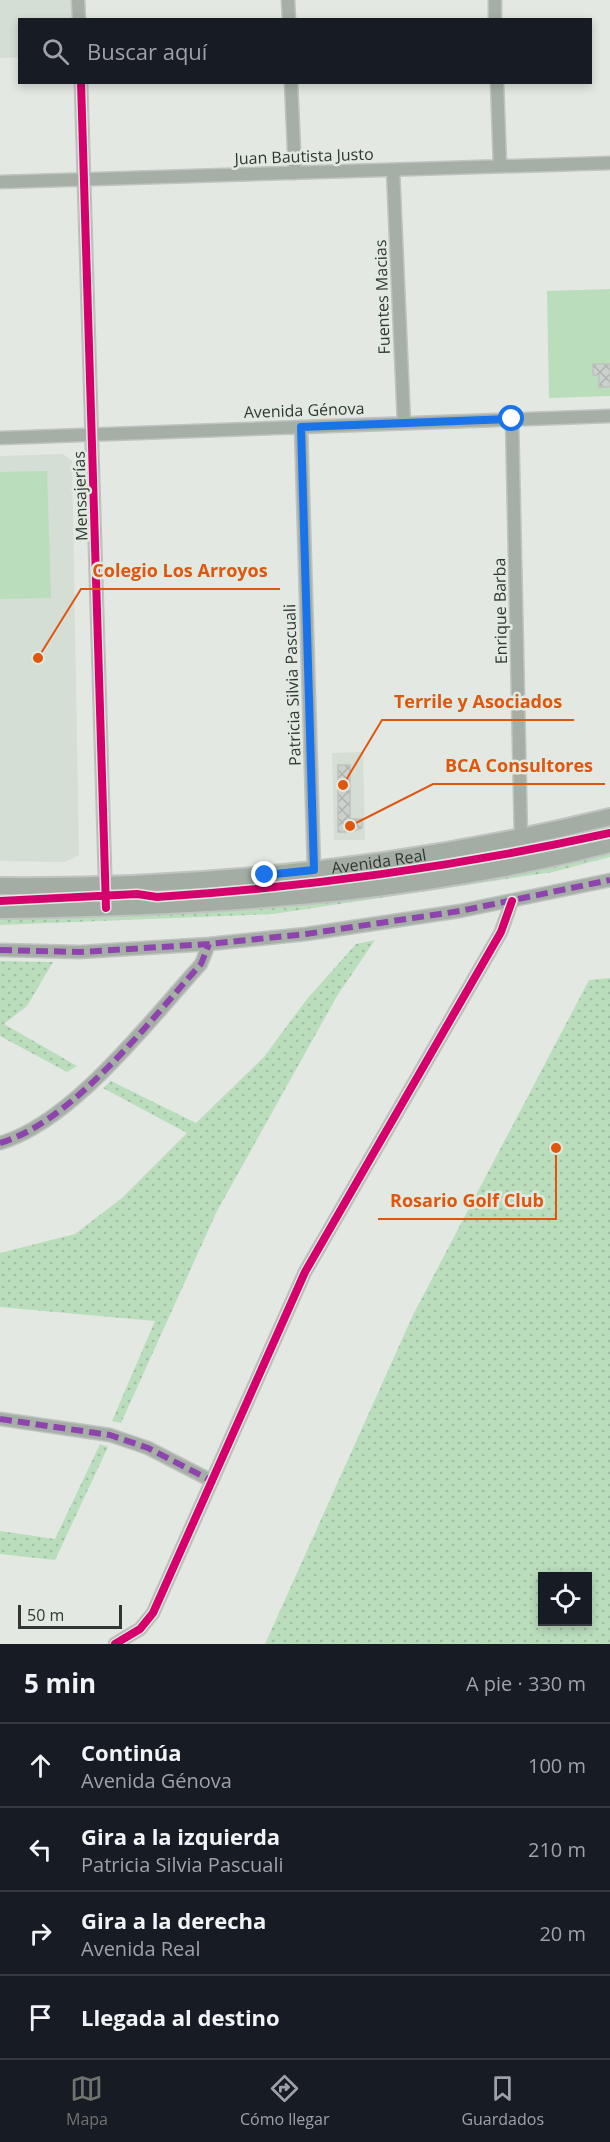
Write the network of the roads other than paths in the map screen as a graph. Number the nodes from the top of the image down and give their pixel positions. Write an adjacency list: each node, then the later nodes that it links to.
1 (78, 0): 4 (street)
2 (288, 0): 5 (street)
3 (495, 0): 6 (street)
4 (79, 18)
5 (289, 18)
6 (495, 18)
7 (81, 84): 14 (street, Mensajerías)
8 (291, 84): 13 (street)
9 (497, 84): 11 (street)
10 (610, 163): 11 (street, Juan Bautista Justo)
11 (500, 166): 12 (street, Juan Bautista Justo)
12 (393, 170): 13 (street, Juan Bautista Justo); 18 (street, Fuentes Macias)
13 (295, 173): 14 (street, Juan Bautista Justo)
14 (84, 180): 15 (street, Juan Bautista Justo); 20 (street, Mensajerías)
15 (0, 182)
16 (610, 416): 17 (street, Avenida Génova)
17 (512, 419): 18 (street, Avenida Génova); 23 (street, Enrique Barba)
18 (404, 423): 19 (street, Avenida Génova)
19 (301, 427): 20 (street, Avenida Génova); 25 (street, Patricia Silvia Pascuali)
20 (92, 435): 21 (street, Avenida Génova); 27 (street, Mensajerías)
21 (0, 438)
22 (610, 817): 23 (main road, Avenida Real)
23 (521, 839): 25 (main road, Avenida Real)
24 (610, 844): 30 (main road, Avenida Real)
25 (314, 870): 27 (main road, Avenida Real)
26 (610, 880): 29 (street)
27 (106, 885): 28 (main road, Avenida Real); 30 (street, Mensajerías)
28 (0, 886)
29 (512, 901): 32 (street); 36 (street)
30 (106, 908): 31 (main road, Avenida Real)
31 (0, 910)
32 (209, 944): 33 (street); 34 (street)
33 (0, 950)
34 (0, 1143)
35 (0, 1419): 36 (street)
36 (212, 1481): 37 (street)
37 (115, 1644)

